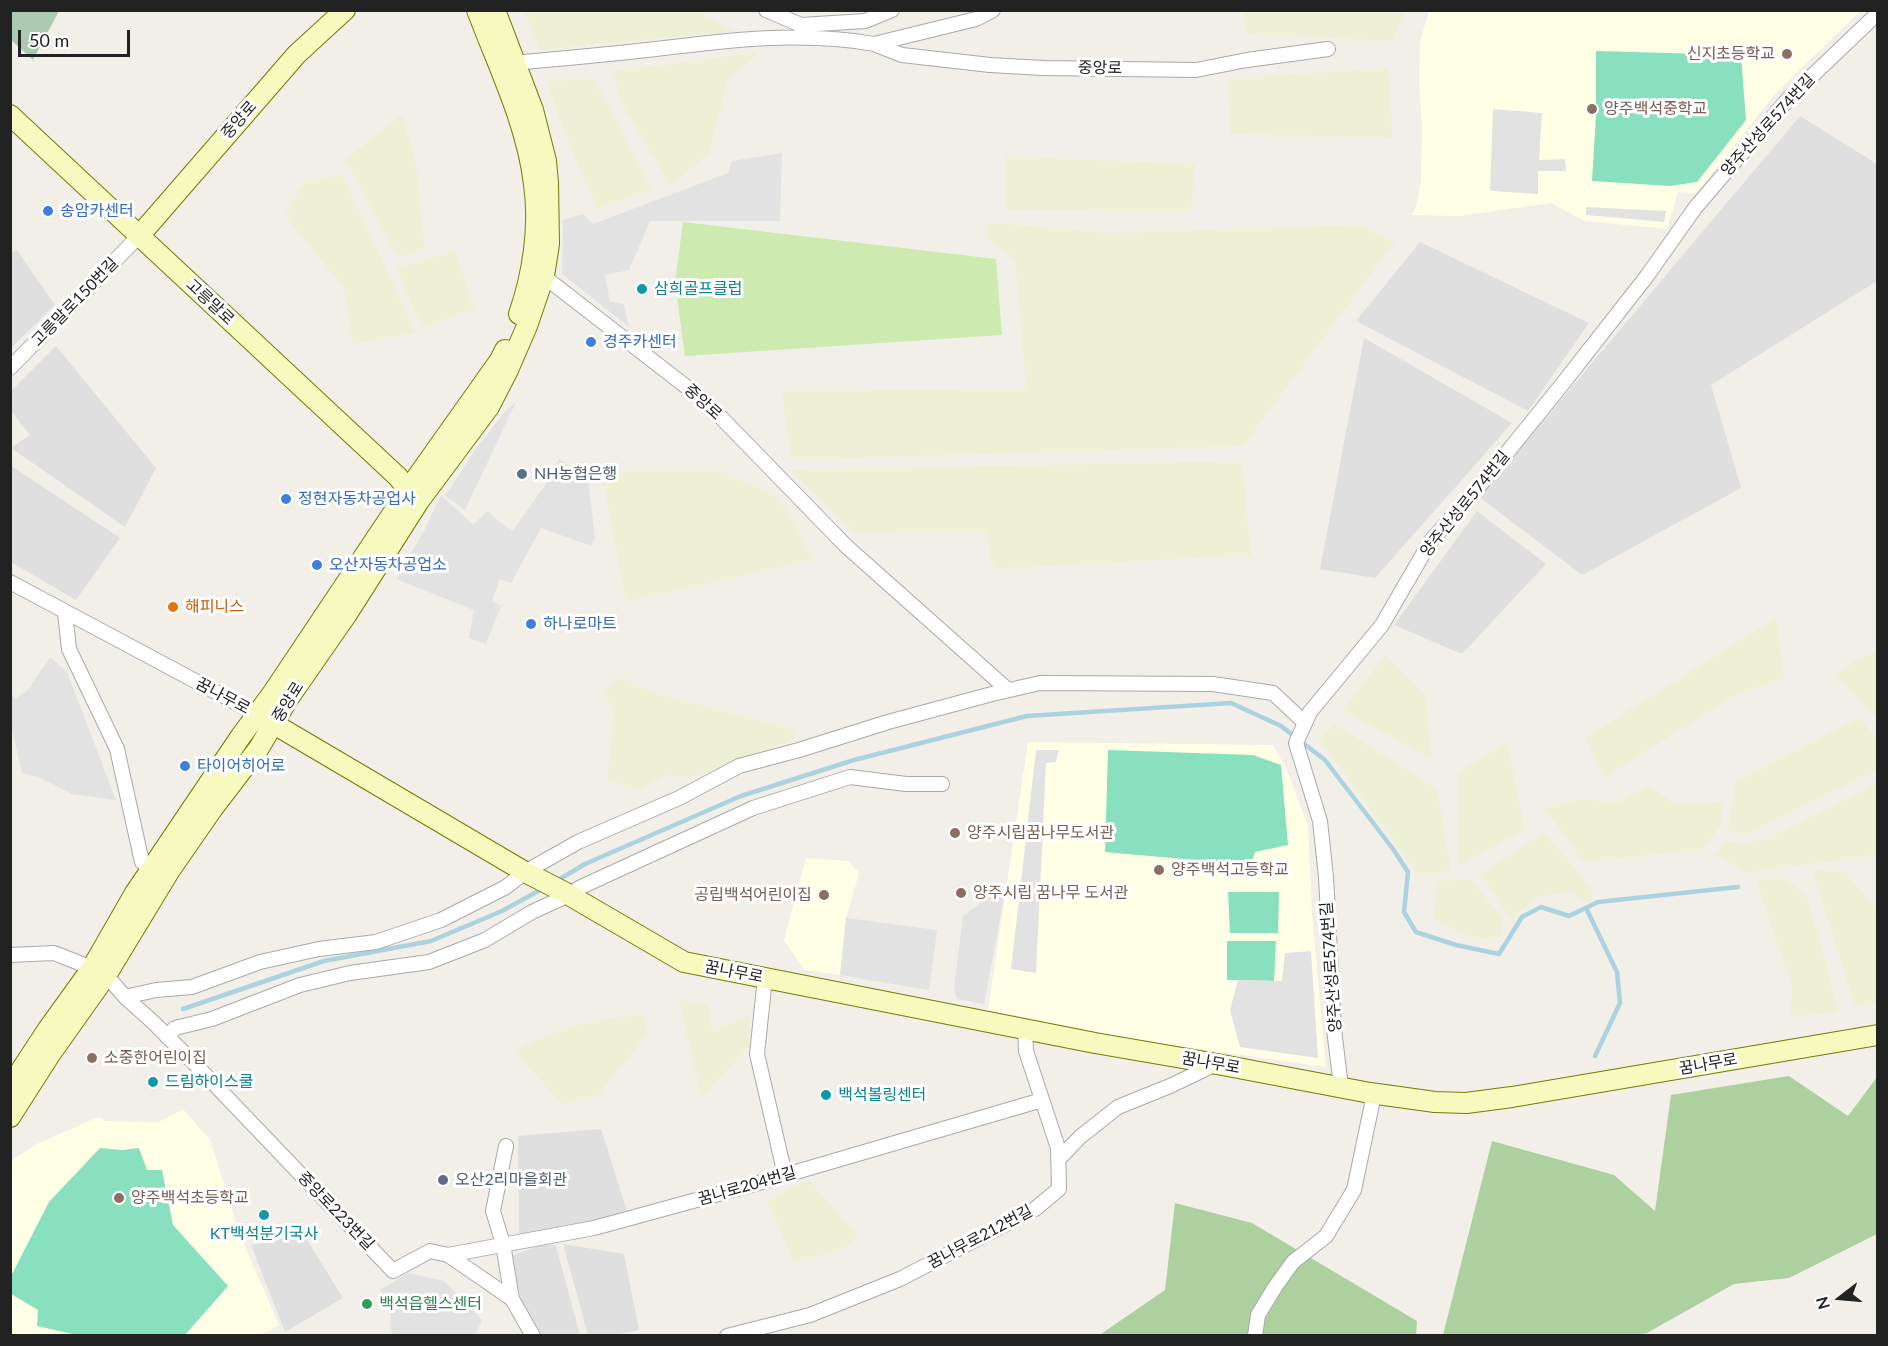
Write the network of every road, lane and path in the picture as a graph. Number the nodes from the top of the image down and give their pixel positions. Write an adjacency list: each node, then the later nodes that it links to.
1 (345, 10): 12 (street, 중앙로)
2 (477, 10): 10 (street, 중앙로)
3 (495, 10): 10 (street, 중앙로)
4 (766, 10): 5 (street)
5 (892, 10)
6 (993, 10): 8 (street, 중앙로)
7 (1878, 13): 20 (street, 양주산성로574번길)
8 (874, 44): 9 (street, 중앙로); 10 (street, 중앙로)
9 (1328, 49)
10 (508, 67): 13 (street, 중앙로)
11 (10, 116): 12 (street, 고릉말로)
12 (139, 236): 14 (street, 고릉말로150번길); 15 (street, 고릉말로)
13 (538, 272): 15 (street, 중앙로); 18 (street, 중앙로); 19 (street, 중앙로)
14 (10, 368)
15 (408, 490): 19 (street, 중앙로)
16 (10, 582): 17 (street, 꿈나무로)
17 (65, 613): 19 (street, 꿈나무로); 22 (street)
18 (1008, 690): 20 (street); 23 (street)
19 (265, 719): 22 (street, 중앙로); 23 (street, 꿈나무로); 26 (street, 중앙로)
20 (1301, 733): 35 (street, 양주산성로574번길)
21 (942, 784): 24 (street)
22 (151, 870): 26 (street, 중앙로)
23 (525, 872): 24 (street, 꿈나무로); 28 (street)
24 (567, 893): 27 (street, 꿈나무로); 32 (street)
25 (10, 955): 26 (street)
26 (98, 973): 28 (street); 30 (street, 중앙로)
27 (765, 978): 29 (street, 꿈나무로); 41 (street)
28 (129, 1000): 32 (street, 중앙로223번길)
29 (1025, 1028): 33 (street, 꿈나무로); 37 (street)
30 (56, 1032): 34 (street, 중앙로); 38 (street, 중앙로)
31 (1878, 1035): 36 (street, 꿈나무로)
32 (168, 1037): 43 (street, 중앙로223번길)
33 (1216, 1064): 35 (street, 꿈나무로); 40 (street)
34 (10, 1087)
35 (1341, 1087): 36 (street, 꿈나무로)
36 (1370, 1093): 47 (street)
37 (1042, 1100): 40 (street); 41 (street, 꿈나로204번길)
38 (10, 1116)
39 (506, 1146): 42 (street)
40 (1058, 1160): 46 (street, 꿈나무로212번길)
41 (785, 1175): 42 (street, 꿈나로204번길)
42 (503, 1244): 43 (street, 꿈나로204번길); 44 (street)
43 (448, 1256): 44 (street)
44 (512, 1299): 45 (street)
45 (533, 1335)
46 (727, 1335)
47 (1255, 1335)

